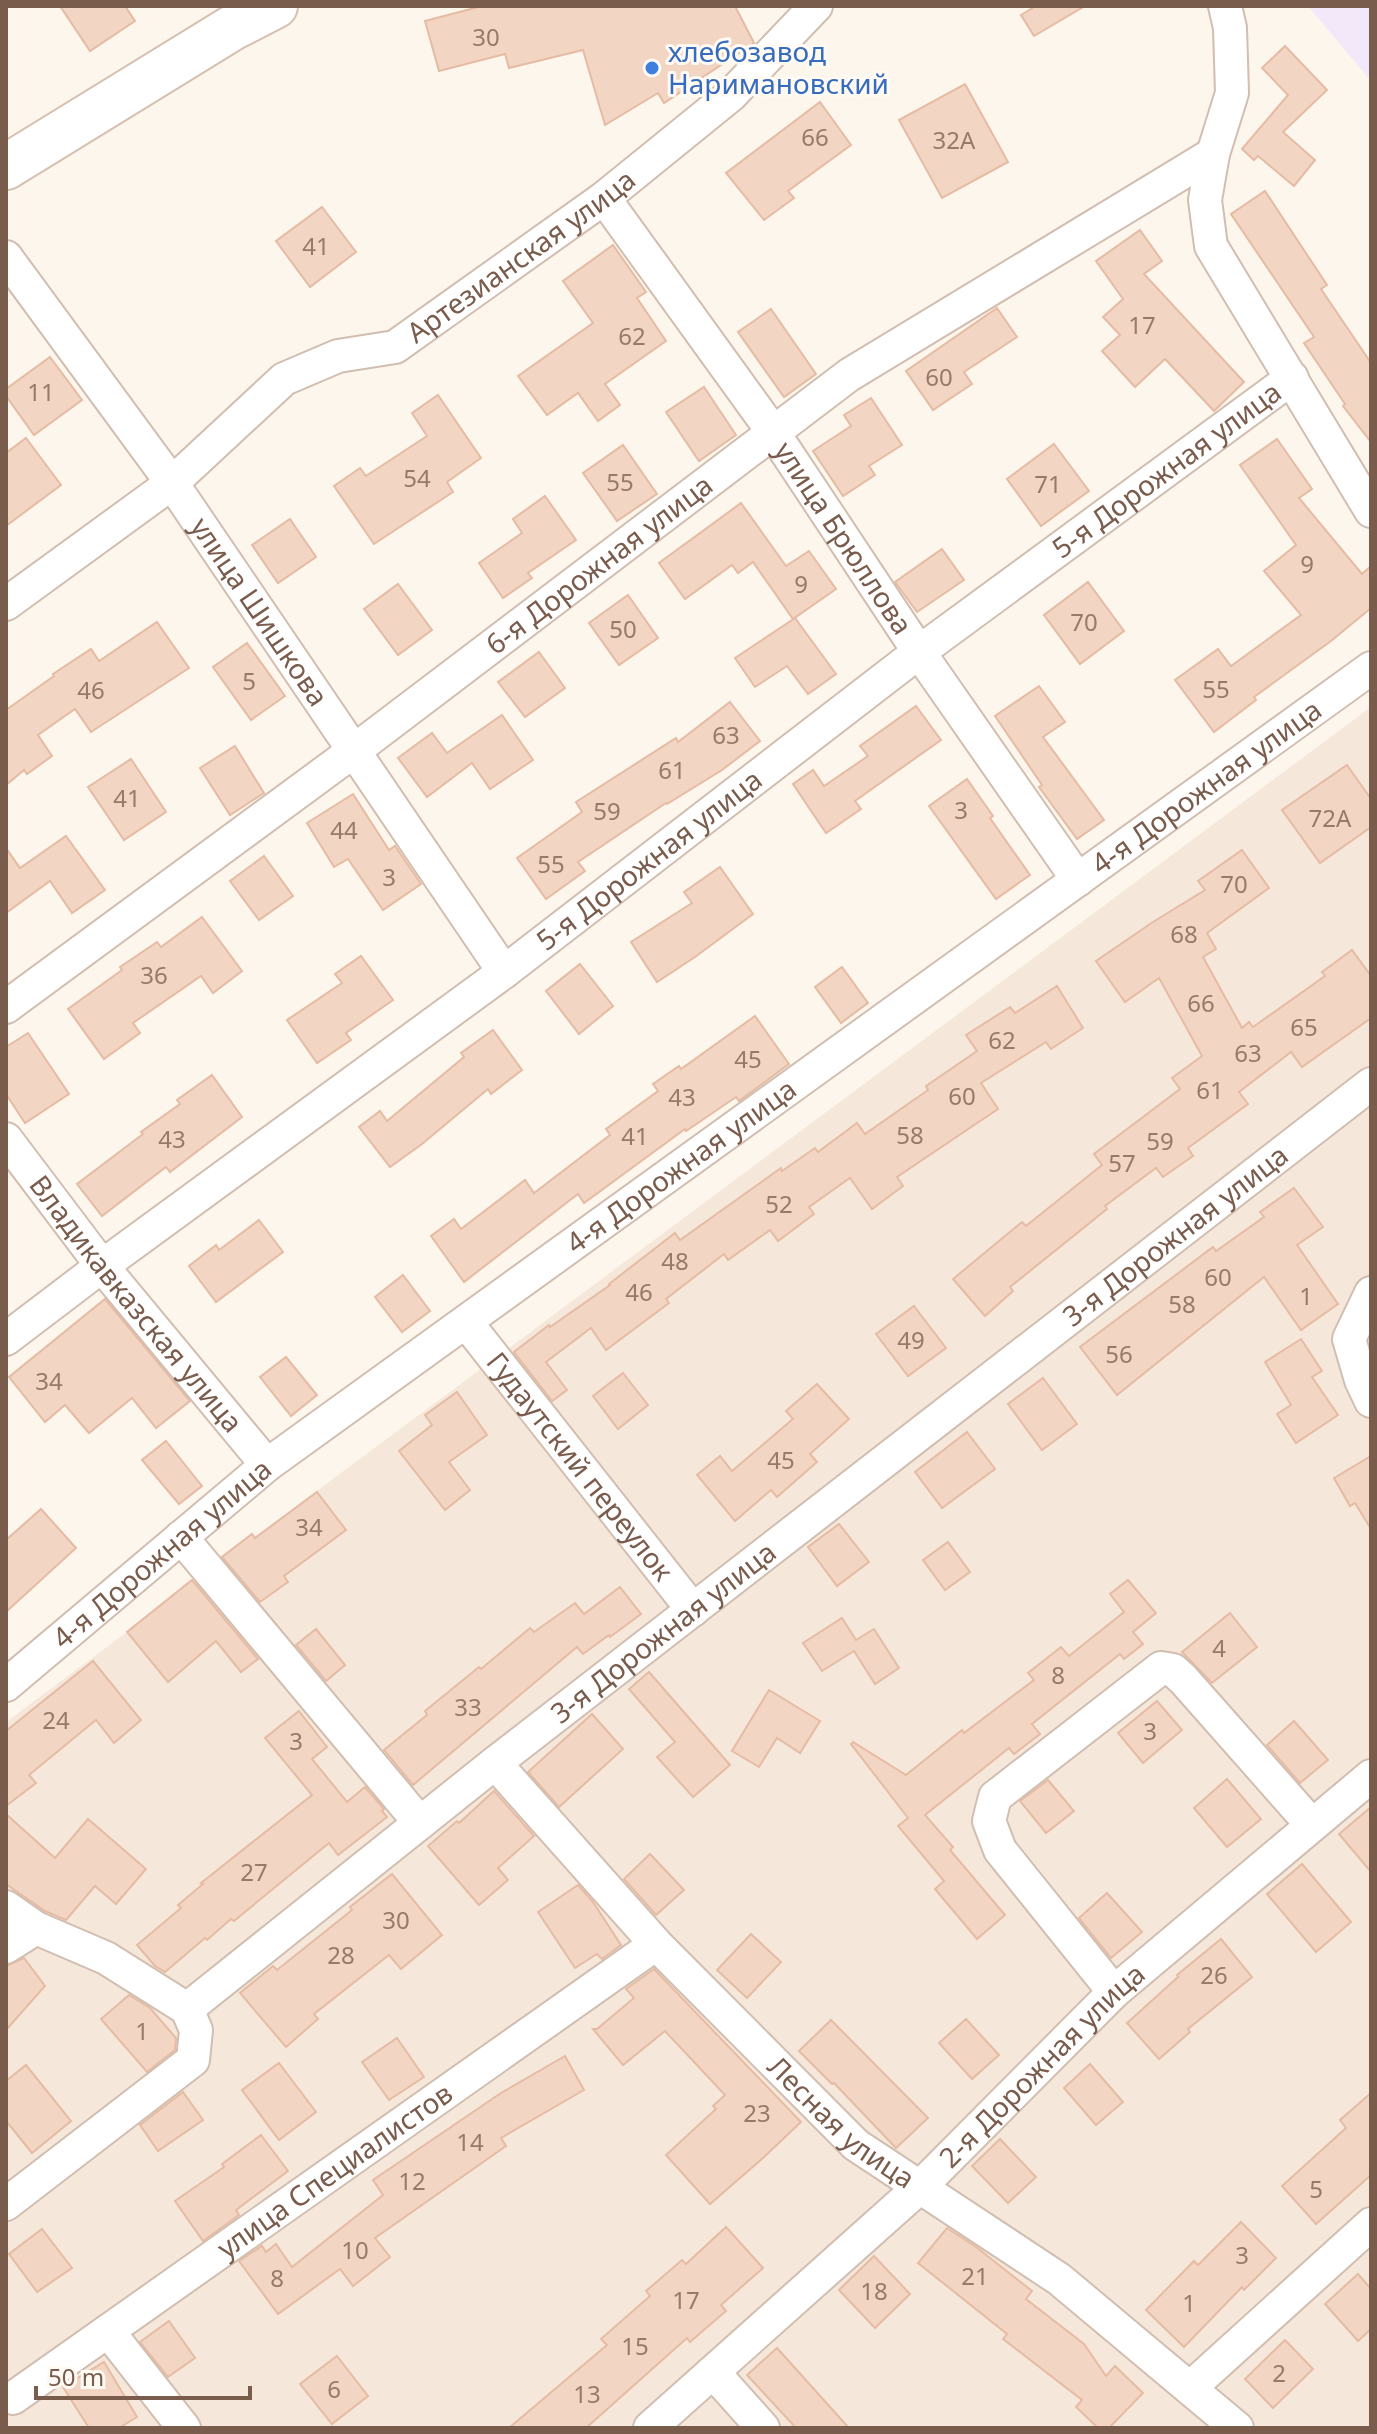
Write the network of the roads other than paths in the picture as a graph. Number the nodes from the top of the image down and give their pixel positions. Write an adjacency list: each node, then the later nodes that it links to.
1 (275, 6): 5 (main road)
2 (816, 6): 6 (street, Артезианская улица)
3 (1225, 6): 4 (street)
4 (1213, 154): 8 (street); 9 (street, 6-я Дорожная улица)
5 (6, 167)
6 (604, 198): 9 (street, улица Брюллова); 10 (street, Артезианская улица)
7 (6, 257): 10 (street, улица Шишкова)
8 (1292, 378): 11 (street); 13 (street, 5-я Дорожная улица)
9 (773, 432): 13 (street, улица Брюллова); 15 (street, 6-я Дорожная улица)
10 (172, 483): 12 (street, Артезианская улица); 15 (street, улица Шишкова)
11 (1371, 511)
12 (6, 604)
13 (919, 652): 16 (street, улица Брюллова); 17 (street, 5-я Дорожная улица)
14 (1371, 668): 16 (street, 4-я Дорожная улица)
15 (355, 750): 17 (street, улица Шишкова); 18 (street, 6-я Дорожная улица)
16 (1078, 880): 23 (street, 4-я Дорожная улица)
17 (504, 972): 21 (street, 5-я Дорожная улица)
18 (6, 1007)
19 (1371, 1084): 28 (street, 3-я Дорожная улица)
20 (6, 1139): 21 (street, Владикавказская улица)
21 (102, 1266): 24 (street, 5-я Дорожная улица); 26 (street, Владикавказская улица)
22 (1371, 1293): 25 (street)
23 (466, 1322): 26 (street, 4-я Дорожная улица); 28 (street, Гудаутский переулок)
24 (6, 1339)
25 (1371, 1401)
26 (267, 1465): 27 (street, 4-я Дорожная улица)
27 (181, 1537): 29 (street, 4-я Дорожная улица); 32 (street)
28 (693, 1610): 30 (street, 3-я Дорожная улица)
29 (6, 1685)
30 (495, 1763): 32 (street, 3-я Дорожная улица); 36 (street, Лесная улица)
31 (1371, 1776): 33 (street, 2-я Дорожная улица)
32 (420, 1823): 39 (street, 3-я Дорожная улица)
33 (1312, 1825): 38 (street, 2-я Дорожная улица); 38 (street)
34 (6, 1907): 35 (street)
35 (36, 1928): 37 (street); 39 (street)
36 (656, 1944): 40 (street, Лесная улица); 43 (street, улица Специалистов)
37 (6, 1947)
38 (1114, 1992): 40 (street, 2-я Дорожная улица)
39 (187, 2009): 41 (street)
40 (921, 2186): 44 (street, 2-я Дорожная улица); 45 (street, Лесная улица)
41 (6, 2204)
42 (1371, 2224): 45 (street)
43 (108, 2331): 46 (street, улица Специалистов); 47 (street)
44 (713, 2372): 48 (street, 2-я Дорожная улица); 49 (street)
45 (1190, 2388): 50 (street, Лесная улица)
46 (13, 2398)
47 (184, 2428)
48 (650, 2428)
49 (763, 2428)
50 (1237, 2428)

